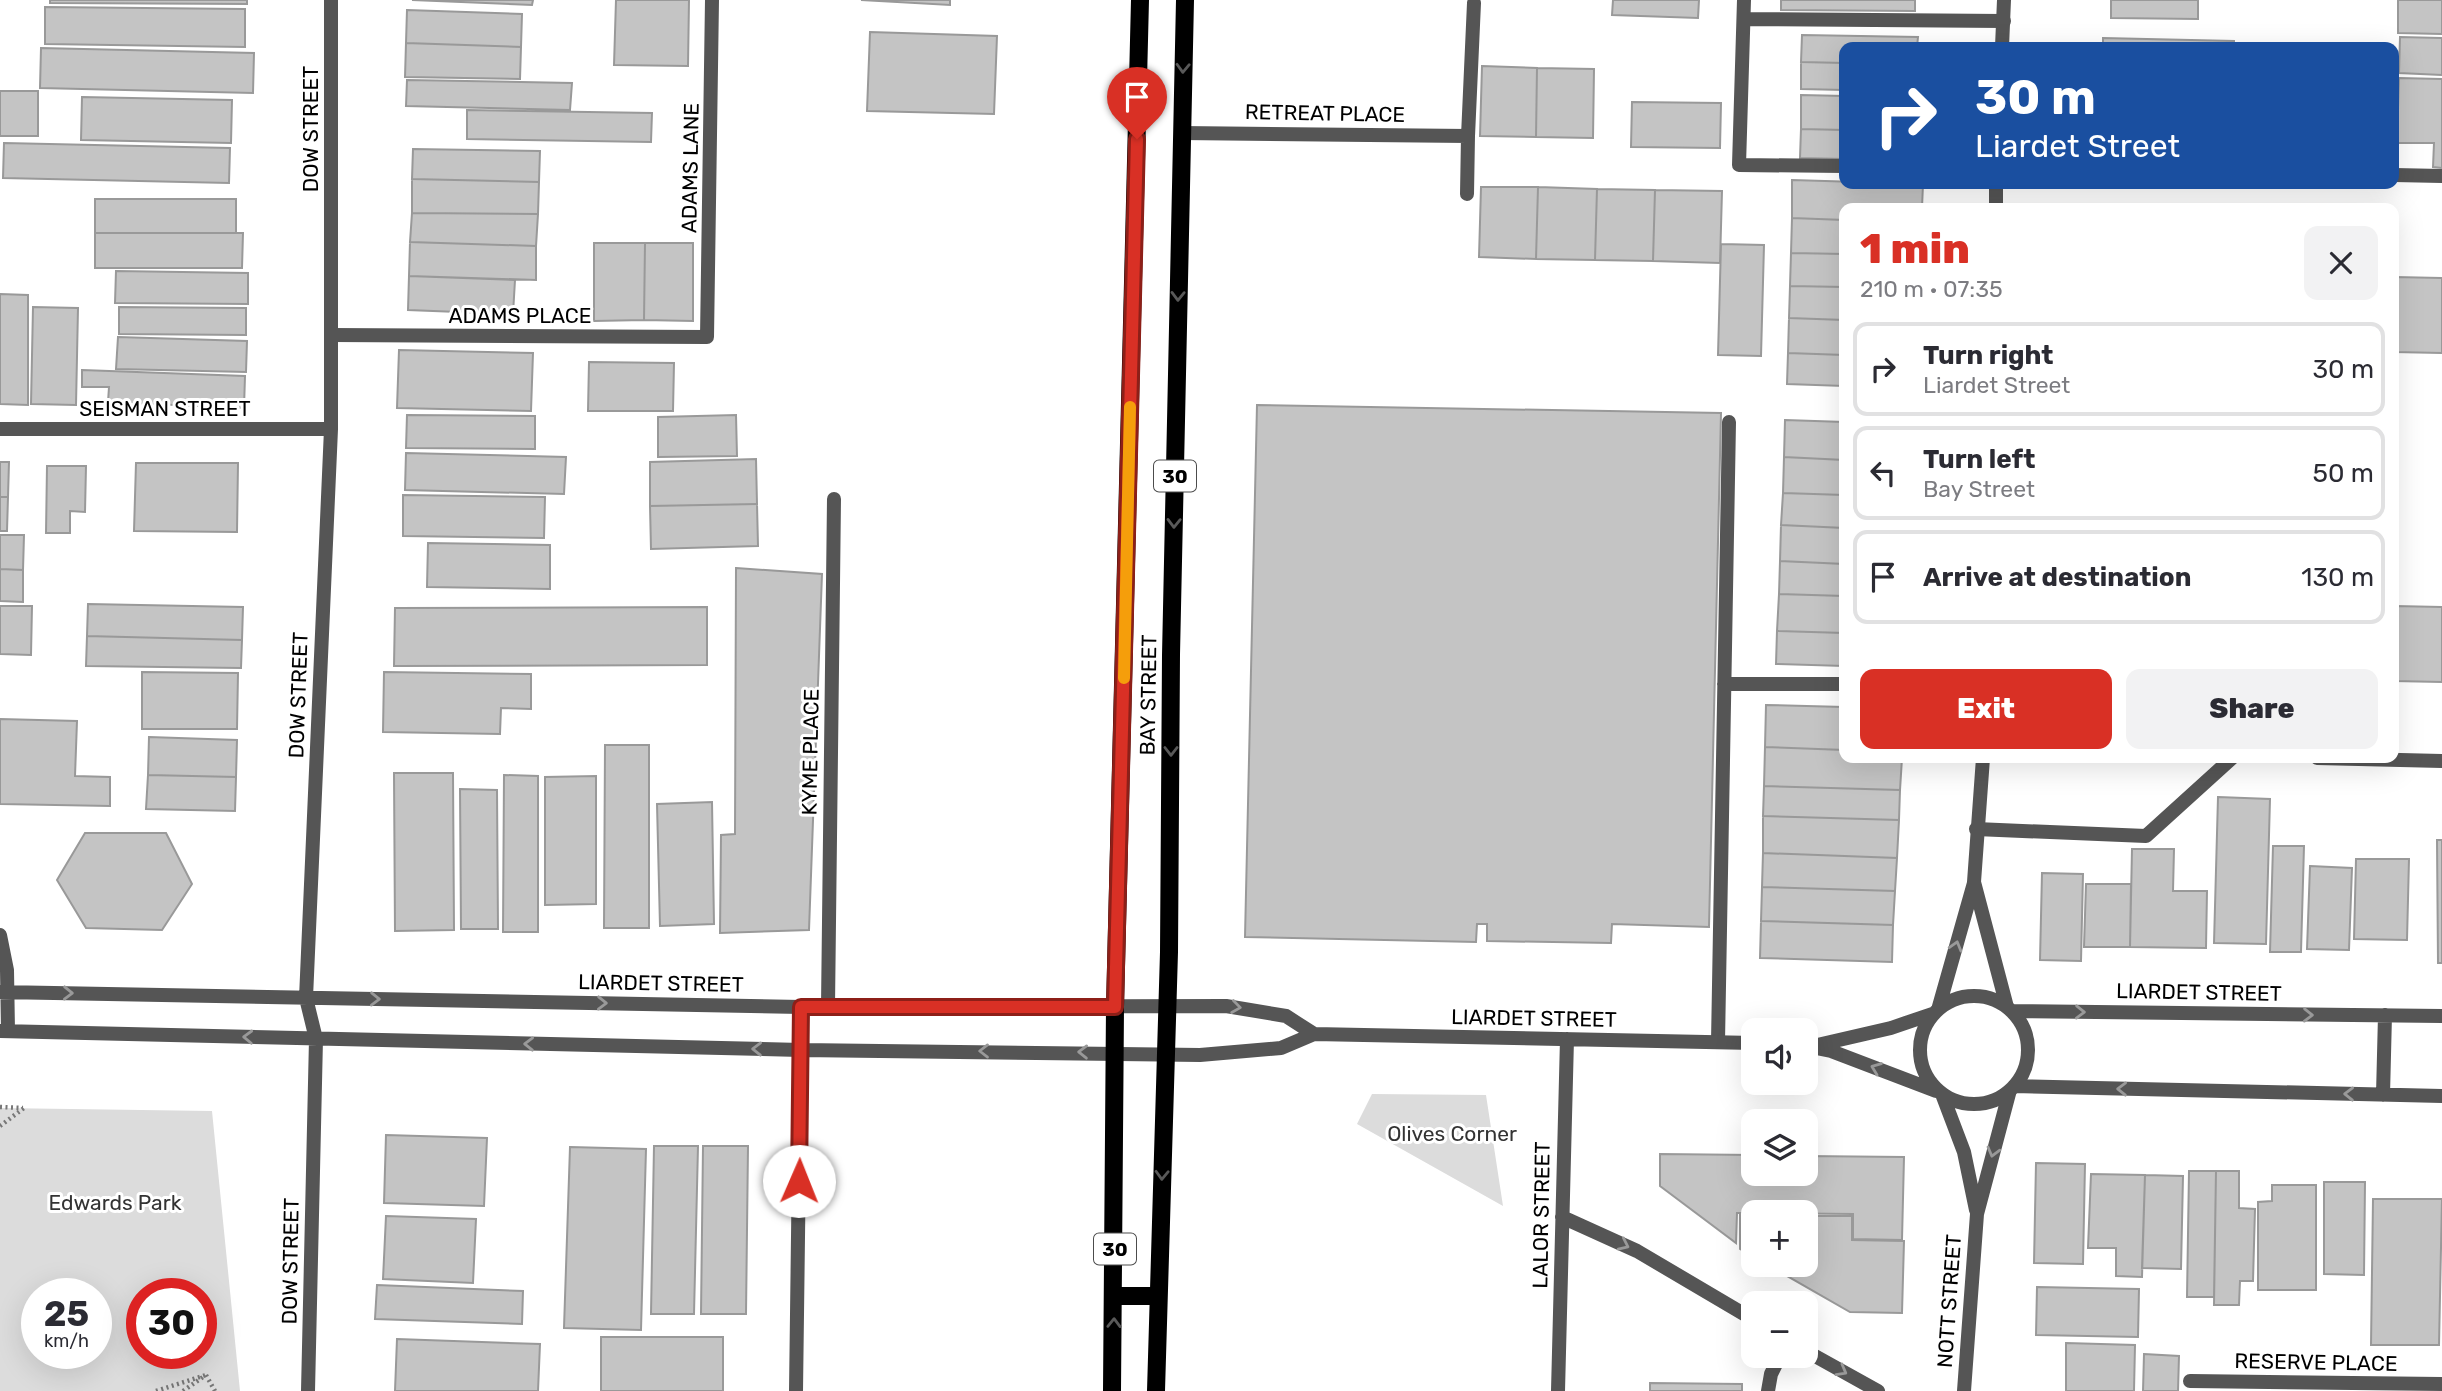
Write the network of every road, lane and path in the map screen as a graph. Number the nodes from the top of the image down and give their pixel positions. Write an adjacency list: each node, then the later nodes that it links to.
1 (331, 0): 17 (street, DOW STREET)
2 (712, 0): 18 (street, ADAMS LANE)
3 (1140, 0): 36 (main road, BAY STREET / 30)
4 (1185, 0): 11 (main road, BAY STREET / 30, one-way to 11)
5 (1744, 0): 8 (street)
6 (2004, 0): 9 (street)
7 (1474, 3): 12 (street)
8 (1744, 19): 9 (street); 13 (street)
9 (2004, 21): 10 (street)
10 (2003, 42)
11 (1181, 133): 12 (street, RETREAT PLACE); 37 (main road, BAY STREET / 30, one-way to 37)
12 (1468, 136): 16 (street)
13 (1839, 166)
14 (2399, 176): 15 (street)
15 (2442, 176)
16 (1467, 194)
17 (332, 335): 18 (street, ADAMS PLACE); 21 (street, DOW STREET)
18 (707, 337)
19 (1729, 422): 23 (street)
20 (0, 429): 21 (street, SEISMAN STREET)
21 (331, 429): 33 (street, DOW STREET)
22 (834, 499): 34 (street, KYME PLACE)
23 (1724, 684): 24 (street); 46 (street)
24 (1839, 684)
25 (2399, 760): 26 (street)
26 (2442, 761)
27 (1983, 763): 29 (street)
28 (2227, 763): 29 (street)
29 (1976, 829): 30 (street)
30 (1974, 882): 38 (street); 39 (street, one-way to 30)
31 (0, 935): 32 (street)
32 (4, 992): 33 (street, LIARDET STREET, one-way to 33); 42 (street)
33 (306, 998): 35 (street, LIARDET STREET, one-way to 35); 44 (street, DOW STREET)
34 (828, 1006): 35 (street, LIARDET STREET); 36 (street, LIARDET STREET)
35 (801, 1007): 50 (street)
36 (1115, 1007): 37 (street, LIARDET STREET); 51 (main road, BAY STREET / 30)
37 (1168, 1007): 43 (street, LIARDET STREET, one-way to 43); 52 (main road, BAY STREET / 30)
38 (2010, 1009): 39 (street); 40 (street, LIARDET STREET, one-way to 40); 53 (street)
39 (1936, 1012): 48 (street); 54 (street)
40 (2385, 1015): 41 (street, LIARDET STREET); 55 (street)
41 (2442, 1016)
42 (4, 1031): 44 (street, LIARDET STREET, one-way to 42)
43 (1314, 1034): 45 (street, LIARDET STREET); 52 (street, LIARDET STREET)
44 (316, 1039): 50 (street, LIARDET STREET, one-way to 44); 72 (street, DOW STREET)
45 (1567, 1040): 46 (street, LIARDET STREET); 60 (street, LALOR STREET)
46 (1718, 1042): 47 (street, LIARDET STREET)
47 (1741, 1043)
48 (1818, 1044)
49 (1818, 1049): 54 (street, one-way to 49)
50 (801, 1050): 51 (street, LIARDET STREET, one-way to 50); 73 (street)
51 (1114, 1053): 52 (street, LIARDET STREET); 61 (main road, BAY STREET / 30)
52 (1167, 1054): 62 (main road, BAY STREET / 30, one-way to 62)
53 (2012, 1088): 54 (street); 55 (street, one-way to 53); 59 (street, NOTT STREET, one-way to 59)
54 (1940, 1093): 59 (street, NOTT STREET)
55 (2383, 1095): 56 (street)
56 (2442, 1096)
57 (0, 1107): 58 (path)
58 (0, 1126)
59 (1977, 1214): 79 (street, NOTT STREET)
60 (1562, 1217): 63 (street, one-way to 63); 76 (street, LALOR STREET)
61 (1115, 1296): 62 (main road); 74 (main road, BAY STREET / 30, one-way to 61)
62 (1157, 1296): 75 (main road, BAY STREET / 30)
63 (1741, 1312)
64 (1818, 1358): 78 (street, one-way to 78)
65 (1774, 1368): 77 (street)
66 (206, 1375): 69 (path); 70 (path); 71 (path)
67 (2190, 1381): 68 (street, RESERVE PLACE)
68 (2442, 1384)
69 (156, 1391)
70 (183, 1391)
71 (215, 1391)
72 (308, 1391)
73 (796, 1391)
74 (1112, 1391)
75 (1156, 1391)
76 (1558, 1391)
77 (1768, 1391)
78 (1878, 1391)
79 (1964, 1391)

